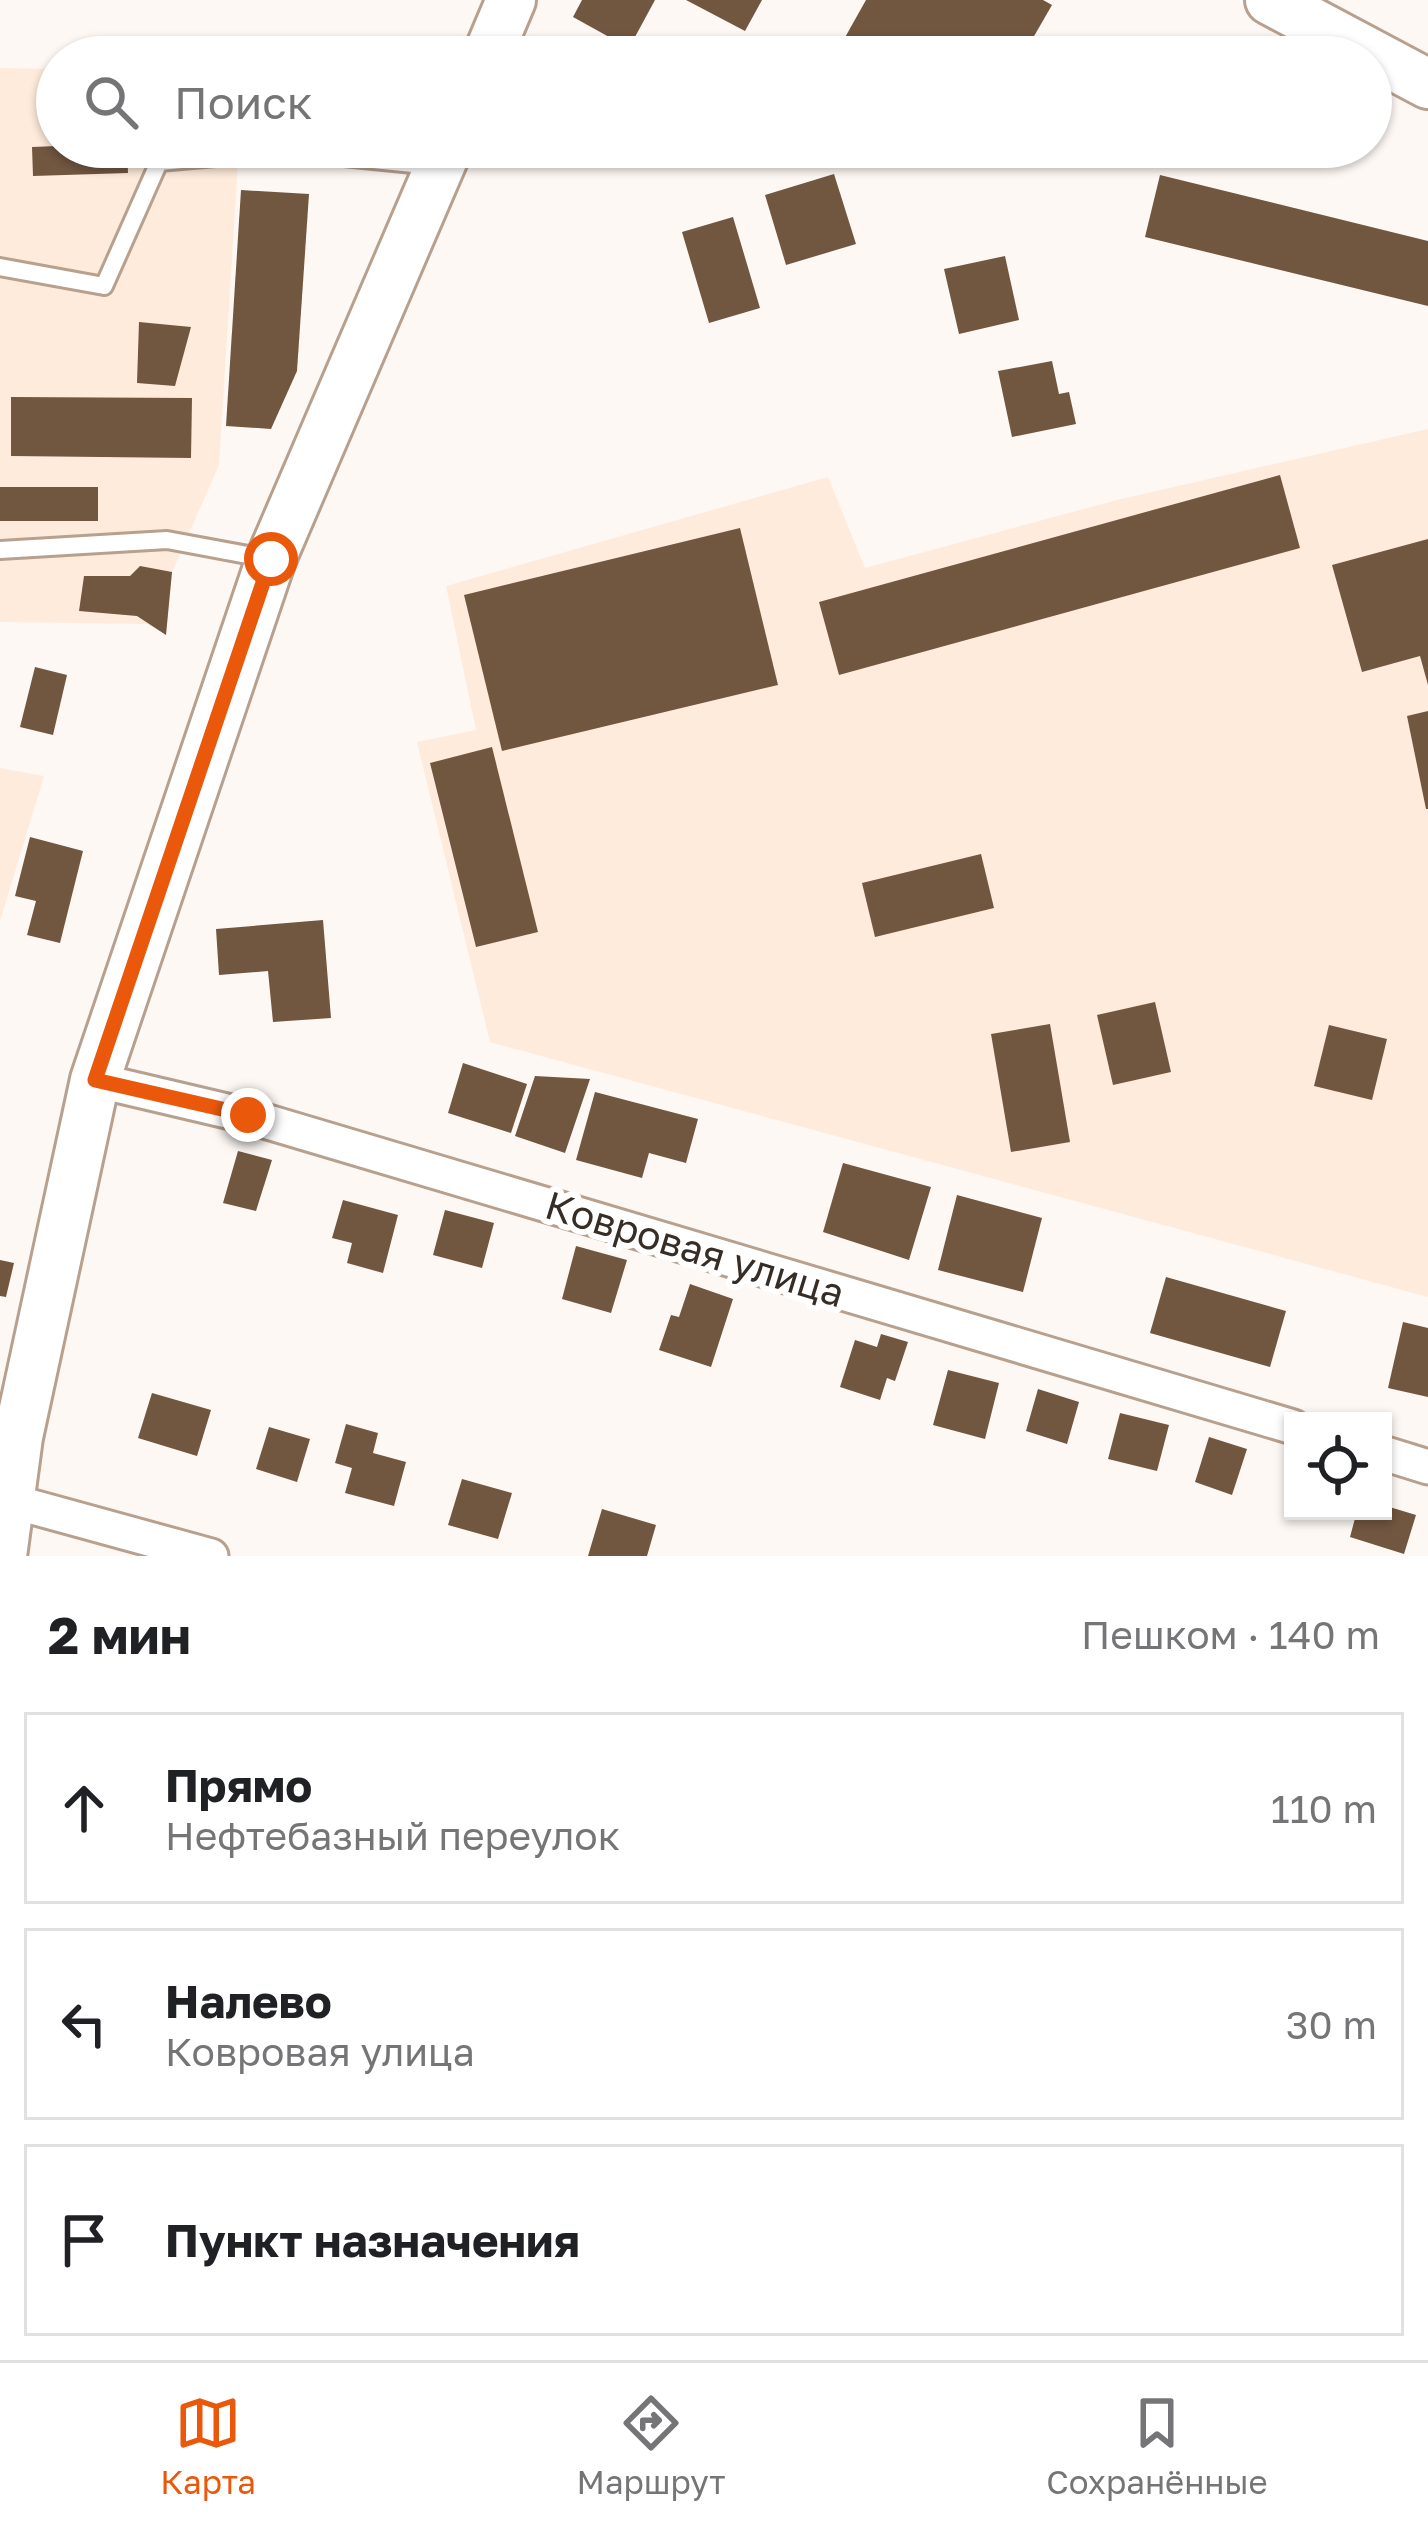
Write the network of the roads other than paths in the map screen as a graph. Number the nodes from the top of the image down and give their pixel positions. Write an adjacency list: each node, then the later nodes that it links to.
1 (1270, 0): 4 (main road)
2 (508, 2): 3 (main road)
3 (495, 36)
4 (1338, 36)
5 (1392, 65): 6 (main road)
6 (1428, 84)
7 (156, 168): 9 (lane)
8 (439, 168): 11 (main road)
9 (0, 267)
10 (0, 550): 11 (lane)
11 (271, 559): 12 (main road)
12 (95, 1080): 13 (street, Ковровая улица); 14 (main road)
13 (1284, 1423)
14 (9, 1436): 17 (main road)
15 (1392, 1456): 16 (street)
16 (1428, 1467)
17 (7, 1500): 18 (main road); 19 (street)
18 (2, 1556)
19 (212, 1556)

